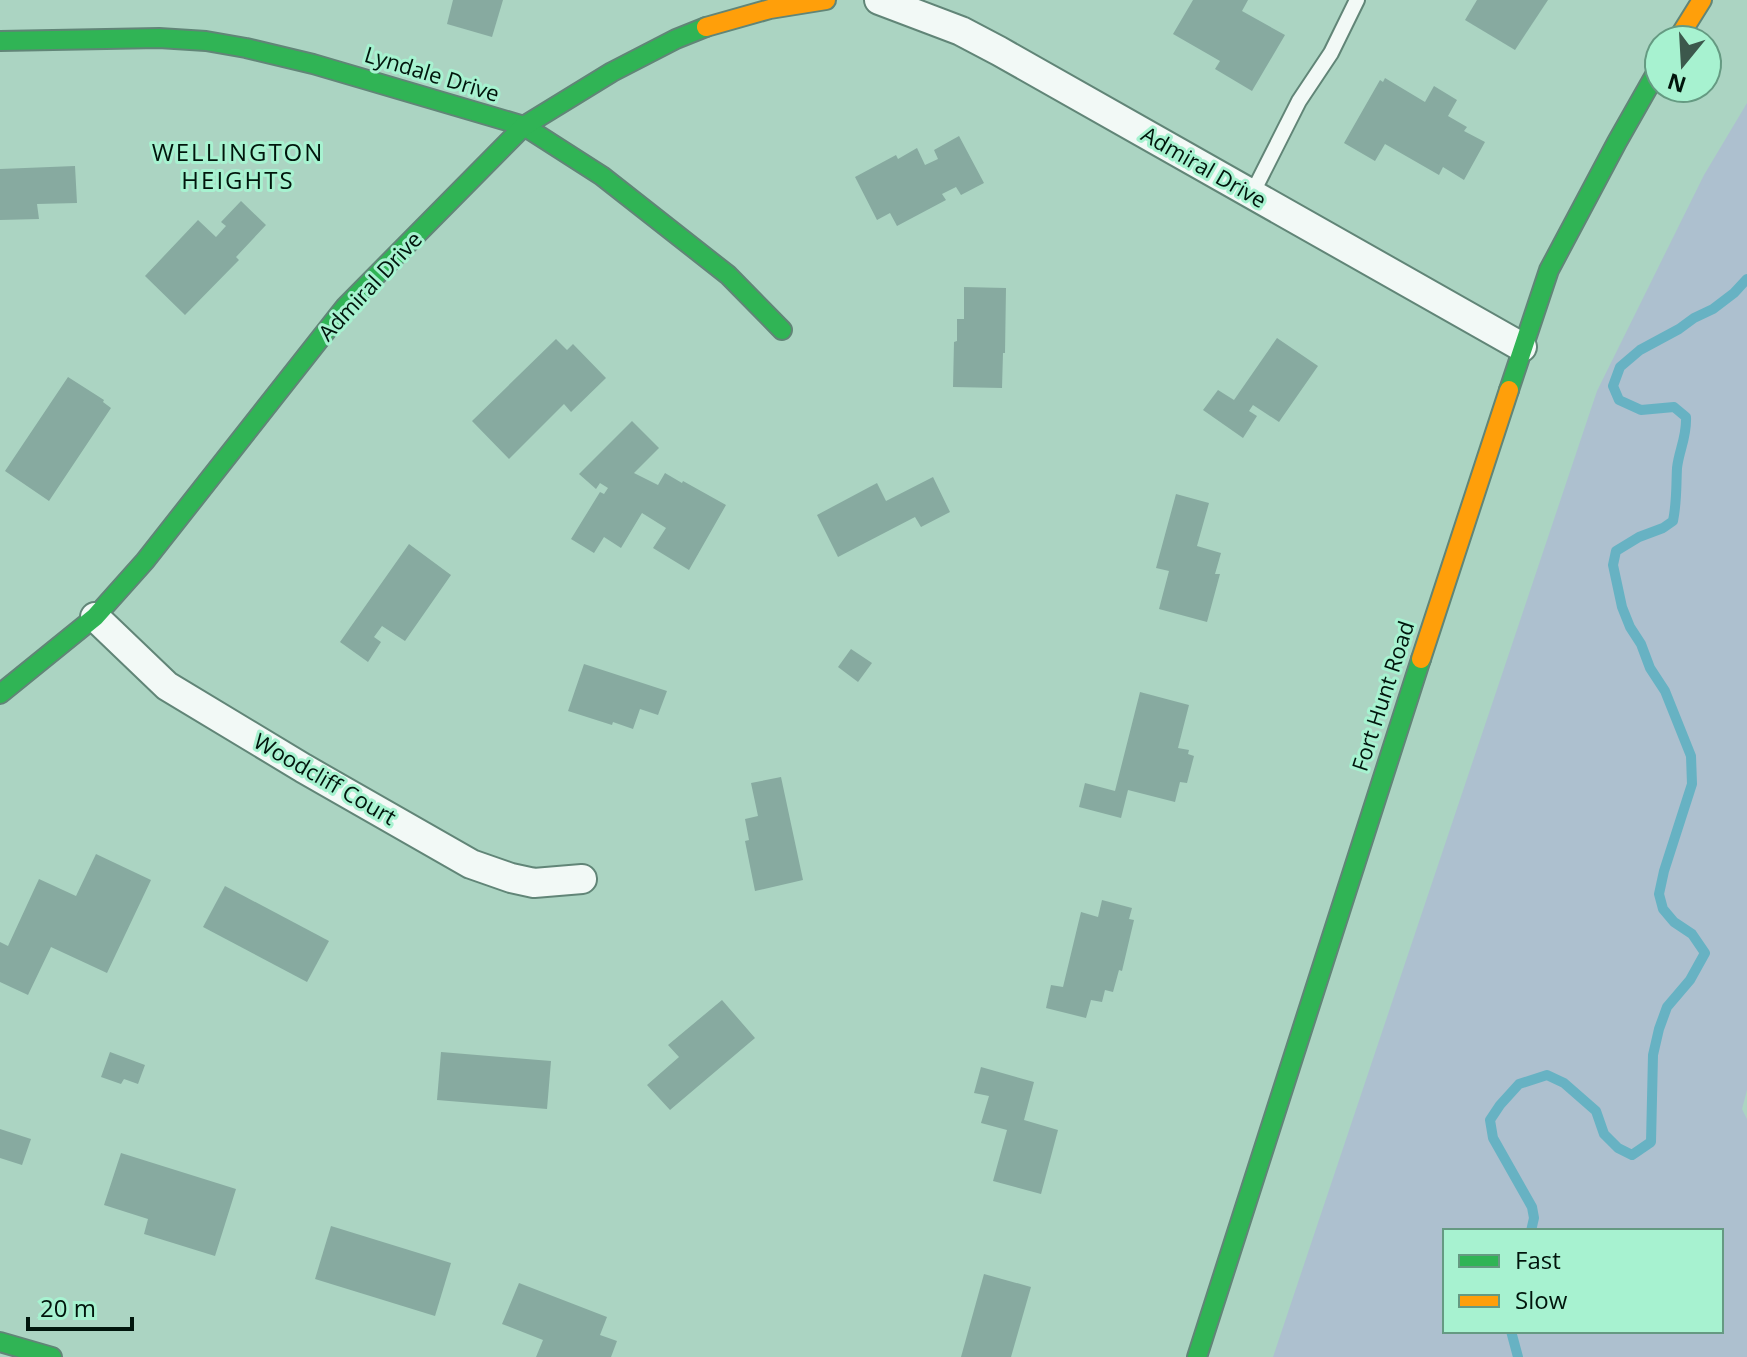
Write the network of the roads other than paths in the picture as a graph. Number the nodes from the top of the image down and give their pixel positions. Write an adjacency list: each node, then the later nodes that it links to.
1 (826, 0): 8 (street, Admiral Drive)
2 (879, 0): 9 (street, Admiral Drive)
3 (1357, 0): 9 (lane)
4 (1702, 0): 5 (street)
5 (1687, 24)
6 (0, 41): 8 (street, Lyndale Drive)
7 (1643, 96): 11 (street, Fort Hunt Road)
8 (524, 126): 10 (street, Lyndale Drive); 12 (street, Admiral Drive)
9 (1252, 194): 11 (street, Admiral Drive)
10 (782, 330)
11 (1522, 347): 17 (street, Fort Hunt Road)
12 (95, 617): 13 (street, Admiral Drive); 14 (street, Woodcliff Court)
13 (0, 694)
14 (582, 879)
15 (0, 1342): 16 (street)
16 (52, 1357)
17 (1197, 1357)

